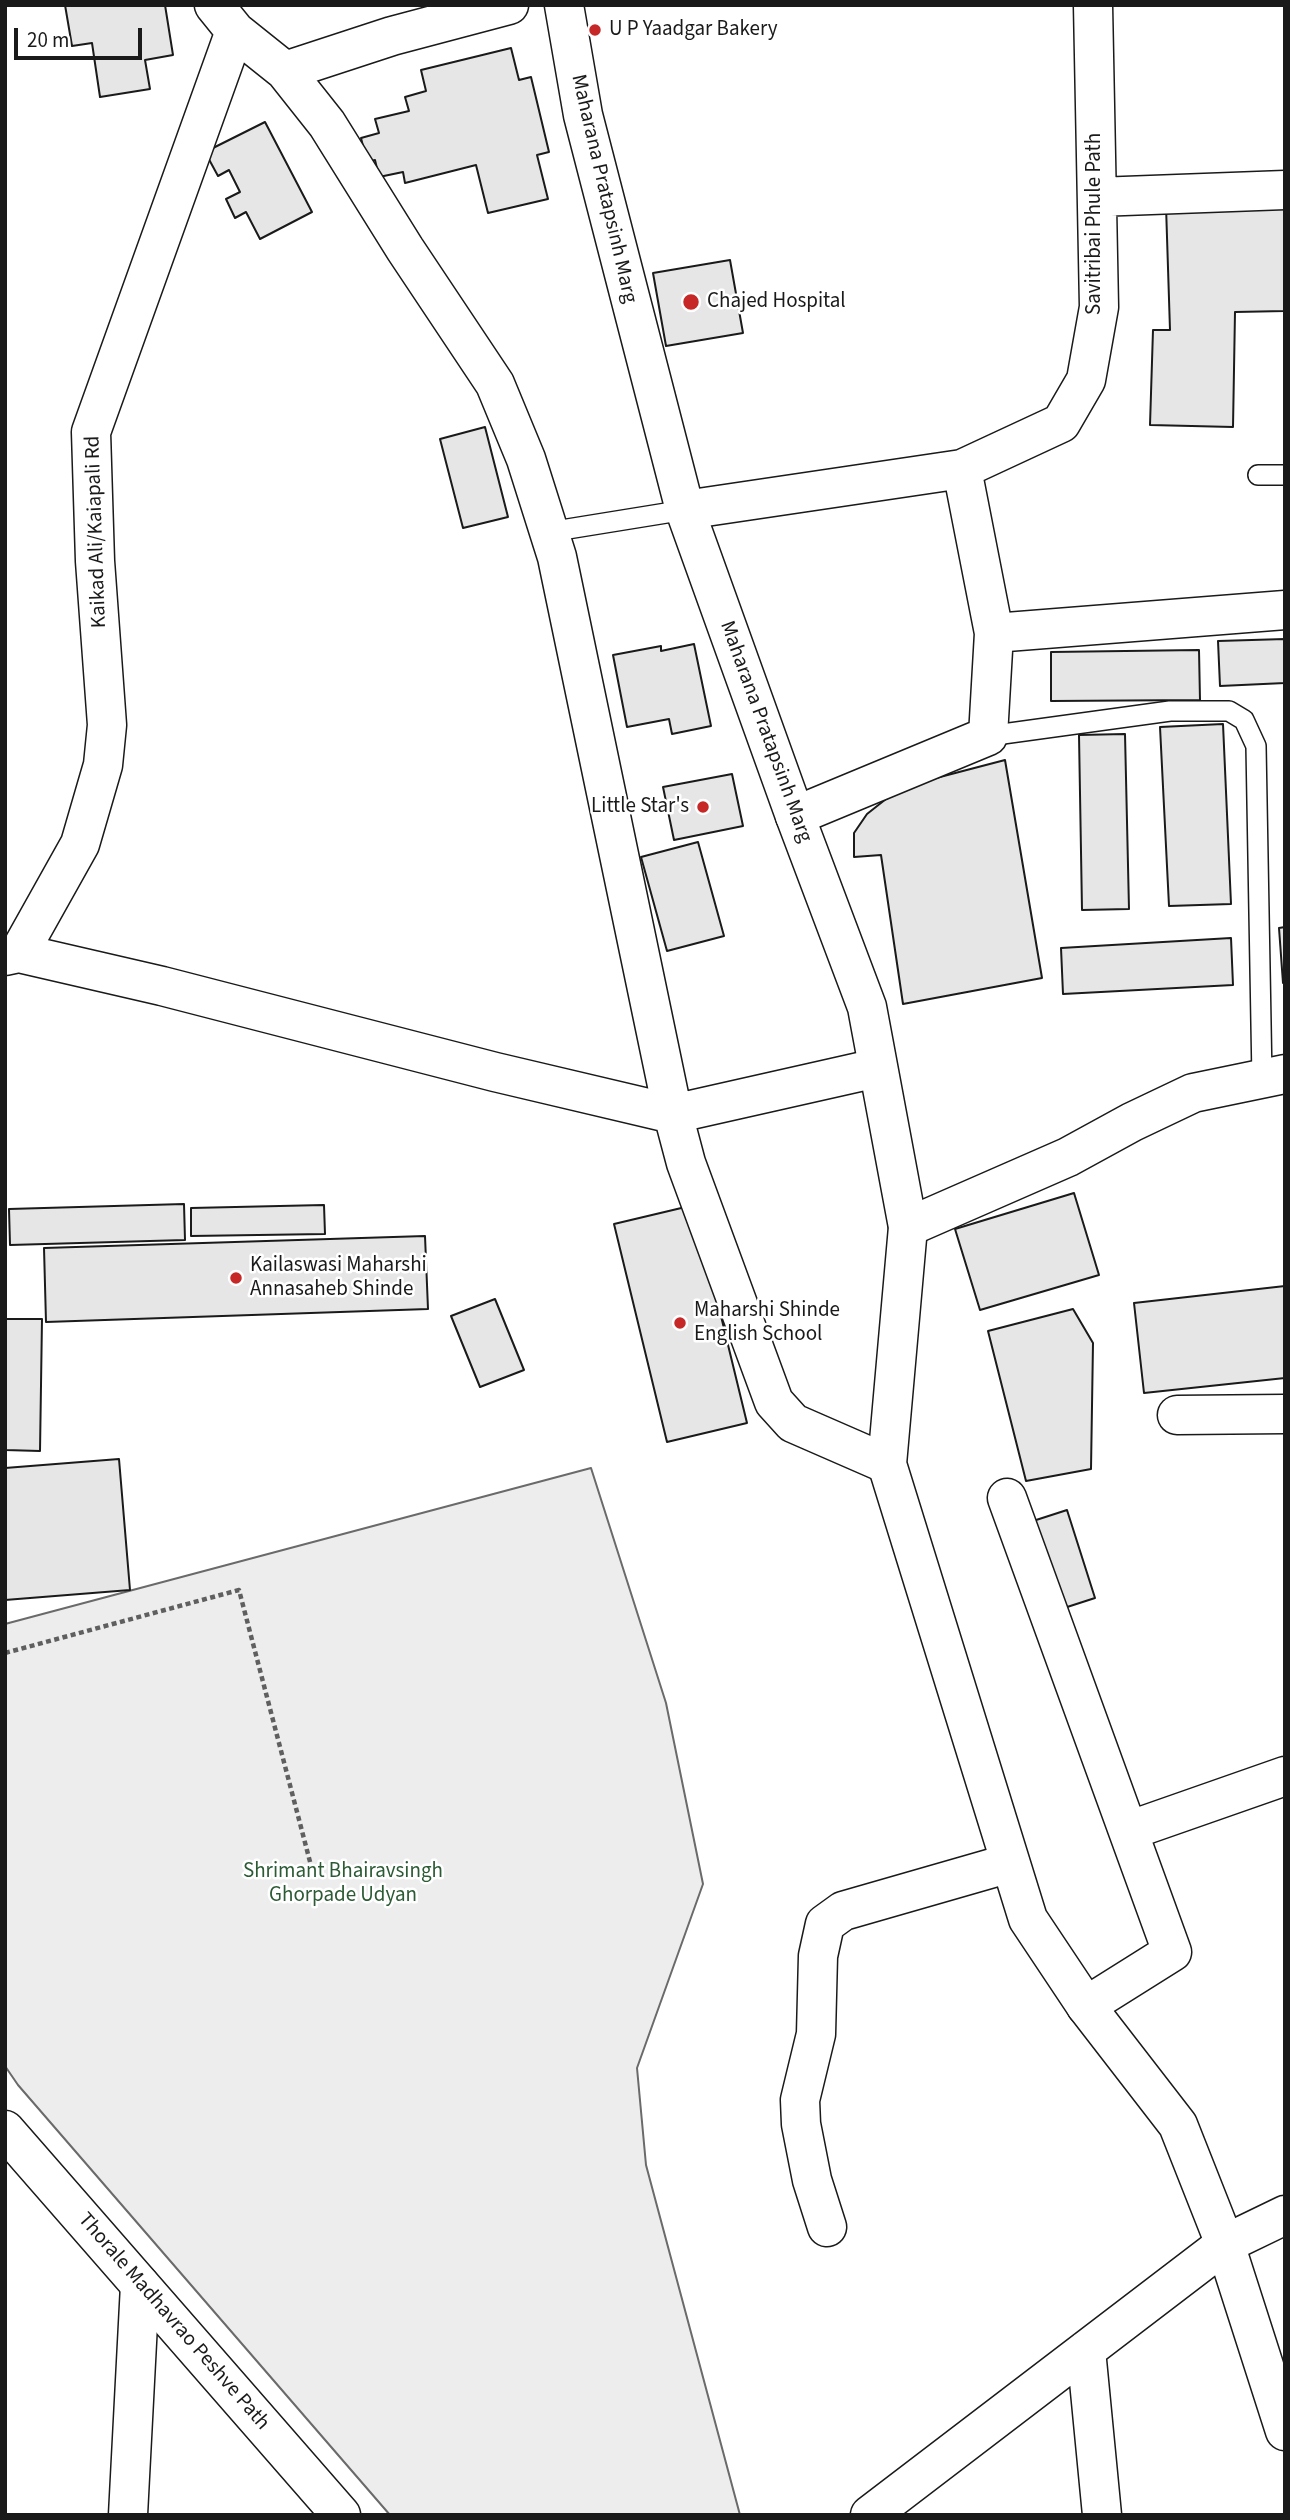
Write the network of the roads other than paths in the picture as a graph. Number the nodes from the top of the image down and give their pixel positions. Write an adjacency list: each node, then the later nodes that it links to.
1 (509, 5): 5 (street)
2 (564, 5): 11 (street, Maharana Pratapsinh Marg)
3 (1093, 5): 7 (street, Savitribai Phule Path)
4 (225, 18): 5 (street); 17 (street, Kaikad Ali/Kaiapali Rd)
5 (285, 71): 12 (street)
6 (1285, 190): 7 (street)
7 (1097, 197): 8 (street, Savitribai Phule Path)
8 (962, 469): 11 (street, Savitribai Phule Path); 14 (street)
9 (1258, 475): 10 (lane)
10 (1285, 475)
11 (685, 510): 12 (lane); 16 (street, Maharana Pratapsinh Marg)
12 (550, 532): 20 (street)
13 (1285, 610): 14 (street)
14 (994, 633): 15 (street)
15 (988, 736): 16 (street); 19 (lane)
16 (795, 816): 18 (street, Maharana Pratapsinh Marg)
17 (12, 954): 20 (street)
18 (877, 1068): 20 (street); 21 (street, Maharana Pratapsinh Marg)
19 (1273, 1077): 21 (street)
20 (673, 1114): 24 (street)
21 (908, 1227): 24 (street, Maharana Pratapsinh Marg)
22 (1285, 1414): 23 (street)
23 (1177, 1415)
24 (887, 1464): 28 (street)
25 (1007, 1498): 27 (street)
26 (1285, 1776): 27 (street)
27 (1128, 1830): 29 (street)
28 (1010, 1863): 29 (street); 32 (street)
29 (1086, 2006): 33 (street)
30 (5, 2130): 34 (street, Thorale Madhavrao Peshve Path)
31 (1285, 2215): 33 (street)
32 (827, 2227)
33 (1225, 2244): 35 (street); 36 (street)
34 (141, 2286): 37 (street); 38 (street, Thorale Madhavrao Peshve Path)
35 (1086, 2350): 39 (street); 40 (street)
36 (1285, 2431)
37 (128, 2515)
38 (341, 2515)
39 (870, 2515)
40 (1102, 2515)

